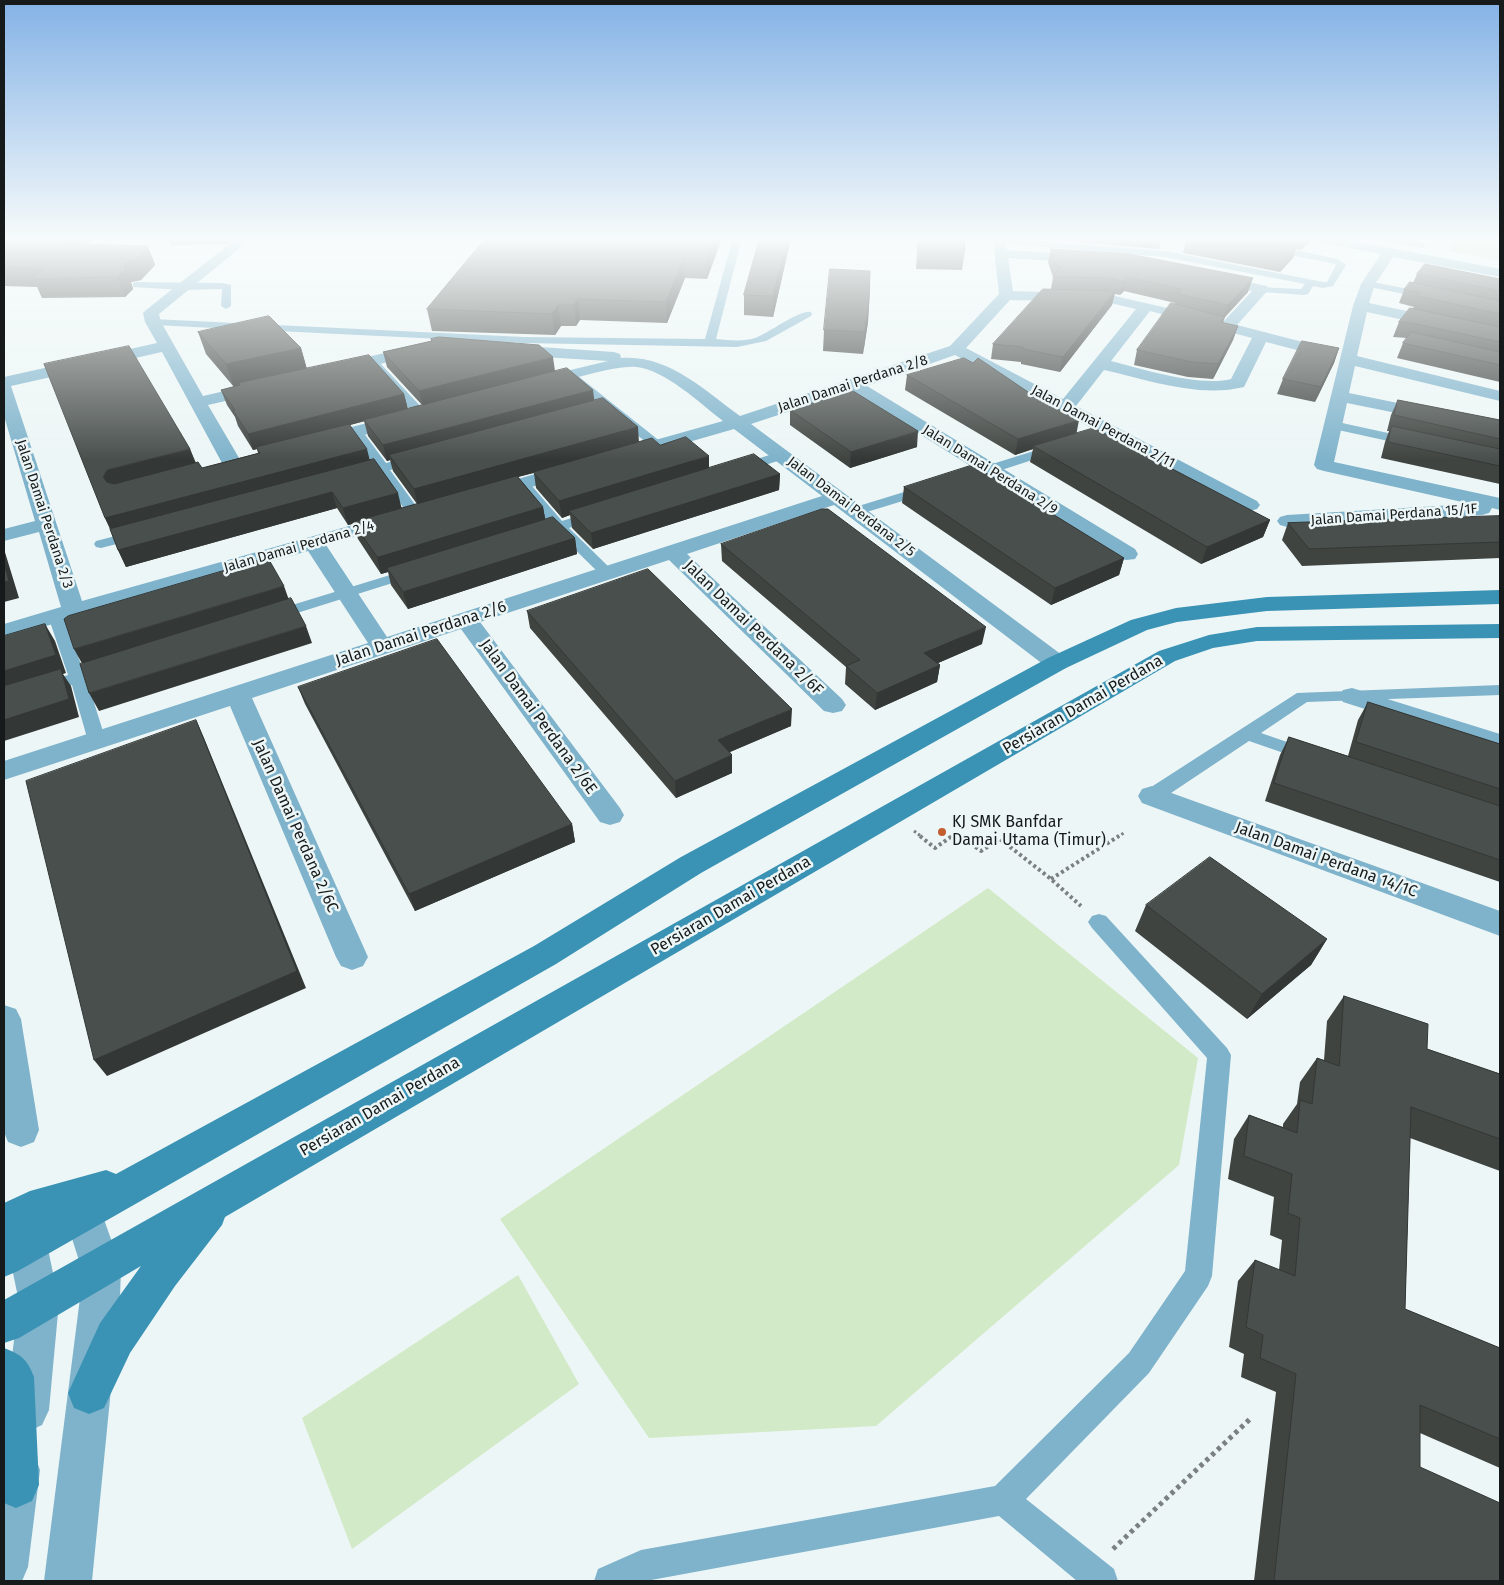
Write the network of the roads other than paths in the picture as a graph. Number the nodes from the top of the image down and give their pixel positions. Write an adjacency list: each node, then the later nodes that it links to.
1 (152, 312): 10 (street)
2 (718, 312): 14 (lane)
3 (990, 312): 16 (street, Jalan Damai Perdana 2/8)
4 (1141, 312): 21 (street)
5 (1168, 312): 11 (street)
6 (1241, 312): 11 (street)
7 (1360, 312): 18 (street)
8 (1389, 312): 12 (street)
9 (807, 314): 14 (lane)
10 (153, 322): 14 (lane); 15 (street)
11 (1226, 328): 13 (street)
12 (1500, 336)
13 (1260, 337): 17 (street); 21 (street)
14 (710, 342)
15 (166, 346): 24 (street); 31 (street)
16 (956, 349): 26 (street, Jalan Damai Perdana 2/8); 33 (street, Jalan Damai Perdana 2/11)
17 (1320, 351)
18 (1348, 360): 29 (street); 30 (street)
19 (373, 361): 20 (street, Jalan Damai Perdana 2/5); 22 (street, Jalan Damai Perdana 2/5); 36 (lane)
20 (631, 362): 23 (street); 37 (street, Jalan Damai Perdana 2/5)
21 (1100, 364): 33 (street)
22 (327, 372)
23 (570, 375): 27 (street); 32 (lane)
24 (4, 382)
25 (272, 385): 31 (street)
26 (853, 385): 37 (street, Jalan Damai Perdana 2/8); 53 (street, Jalan Damai Perdana 2/9)
27 (524, 387)
28 (4, 388): 67 (street, Jalan Damai Perdana 2/3)
29 (1340, 396): 38 (street); 39 (street)
30 (1500, 396)
31 (198, 402): 50 (street)
32 (609, 407): 35 (lane); 44 (lane)
33 (1066, 407): 40 (street, Jalan Damai Perdana 2/11)
34 (440, 409): 36 (street)
35 (590, 412)
36 (421, 414): 41 (street)
37 (738, 422): 44 (street); 47 (street, Jalan Damai Perdana 2/5)
38 (1333, 425): 45 (lane); 62 (street)
39 (1500, 429)
40 (1109, 430): 42 (lane); 61 (street, Jalan Damai Perdana 2/11)
41 (356, 431): 46 (street); 52 (lane)
42 (1091, 436)
43 (1072, 442): 53 (lane)
44 (657, 445): 57 (street)
45 (1426, 445)
46 (298, 446)
47 (782, 454): 54 (lane); 59 (street, Jalan Damai Perdana 2/5)
48 (428, 456): 52 (lane)
49 (251, 458): 50 (street)
50 (232, 463): 51 (street)
51 (213, 468)
52 (384, 468): 55 (lane); 63 (lane)
53 (989, 469): 56 (lane); 75 (street, Jalan Damai Perdana 2/9)
54 (731, 472)
55 (346, 478)
56 (961, 478)
57 (522, 484): 60 (street); 68 (lane)
58 (942, 484): 65 (lane)
59 (838, 497): 65 (street, Jalan Damai Perdana 2/5); 74 (street, Jalan Damai Perdana 2/6)
60 (469, 499)
61 (1250, 505)
62 (1500, 505): 66 (street, Jalan Damai Perdana 15/1F)
63 (424, 511): 72 (street, Jalan Damai Perdana 2/4)
64 (607, 511): 68 (lane)
65 (857, 511): 89 (street, Jalan Damai Perdana 2/5)
66 (1287, 521)
67 (47, 524): 70 (street); 81 (street, Jalan Damai Perdana 2/3)
68 (559, 526): 71 (lane); 77 (lane)
69 (149, 531): 73 (lane)
70 (4, 535)
71 (522, 537)
72 (314, 543): 78 (street); 81 (street, Jalan Damai Perdana 2/4)
73 (101, 544)
74 (672, 551): 77 (street, Jalan Damai Perdana 2/6); 95 (street, Jalan Damai Perdana 2/6F)
75 (1127, 554)
76 (430, 566): 78 (lane)
77 (607, 573): 82 (street, Jalan Damai Perdana 2/6)
78 (348, 592): 83 (lane); 87 (street)
79 (1500, 597): 80 (main road)
80 (1314, 601): 86 (main road); 89 (main road)
81 (65, 613): 85 (street, Jalan Damai Perdana 2/4); 90 (lane)
82 (466, 619): 87 (street, Jalan Damai Perdana 2/6); 102 (street, Jalan Damai Perdana 2/6E)
83 (255, 622)
84 (1500, 630): 86 (main road, Persiaran Damai Perdana)
85 (4, 631)
86 (1323, 633): 109 (main road, Persiaran Damai Perdana)
87 (382, 647): 92 (street, Jalan Damai Perdana 2/6)
88 (124, 663): 90 (lane)
89 (1056, 663): 108 (main road)
90 (78, 678): 94 (lane); 97 (lane)
91 (1500, 690): 93 (lane)
92 (238, 694): 97 (street, Jalan Damai Perdana 2/6); 105 (street, Jalan Damai Perdana 2/6C)
93 (1352, 696): 96 (lane); 98 (street)
94 (4, 700)
95 (834, 705)
96 (1247, 734): 99 (lane); 101 (lane)
97 (96, 741): 100 (street, Jalan Damai Perdana 2/6)
98 (1500, 743)
99 (1322, 760)
100 (4, 771)
101 (1152, 796): 104 (street, Jalan Damai Perdana 14/1C)
102 (610, 815)
103 (1099, 922): 118 (lane)
104 (1500, 924)
105 (352, 957)
106 (4, 1019): 107 (street)
107 (21, 1130)
108 (153, 1174): 110 (main road); 111 (main road)
109 (216, 1201): 112 (main road, Persiaran Damai Perdana); 116 (main road)
110 (83, 1213): 111 (main road); 112 (street)
111 (11, 1242): 113 (street)
112 (101, 1267): 113 (main road, Persiaran Damai Perdana); 116 (street)
113 (40, 1302): 114 (main road, Persiaran Damai Perdana); 117 (street)
114 (4, 1323)
115 (4, 1368): 117 (main road)
116 (89, 1393): 120 (street)
117 (16, 1485): 119 (street)
118 (1003, 1500): 121 (lane); 122 (lane)
119 (4, 1567)
120 (68, 1581)
121 (610, 1581)
122 (1102, 1581)

